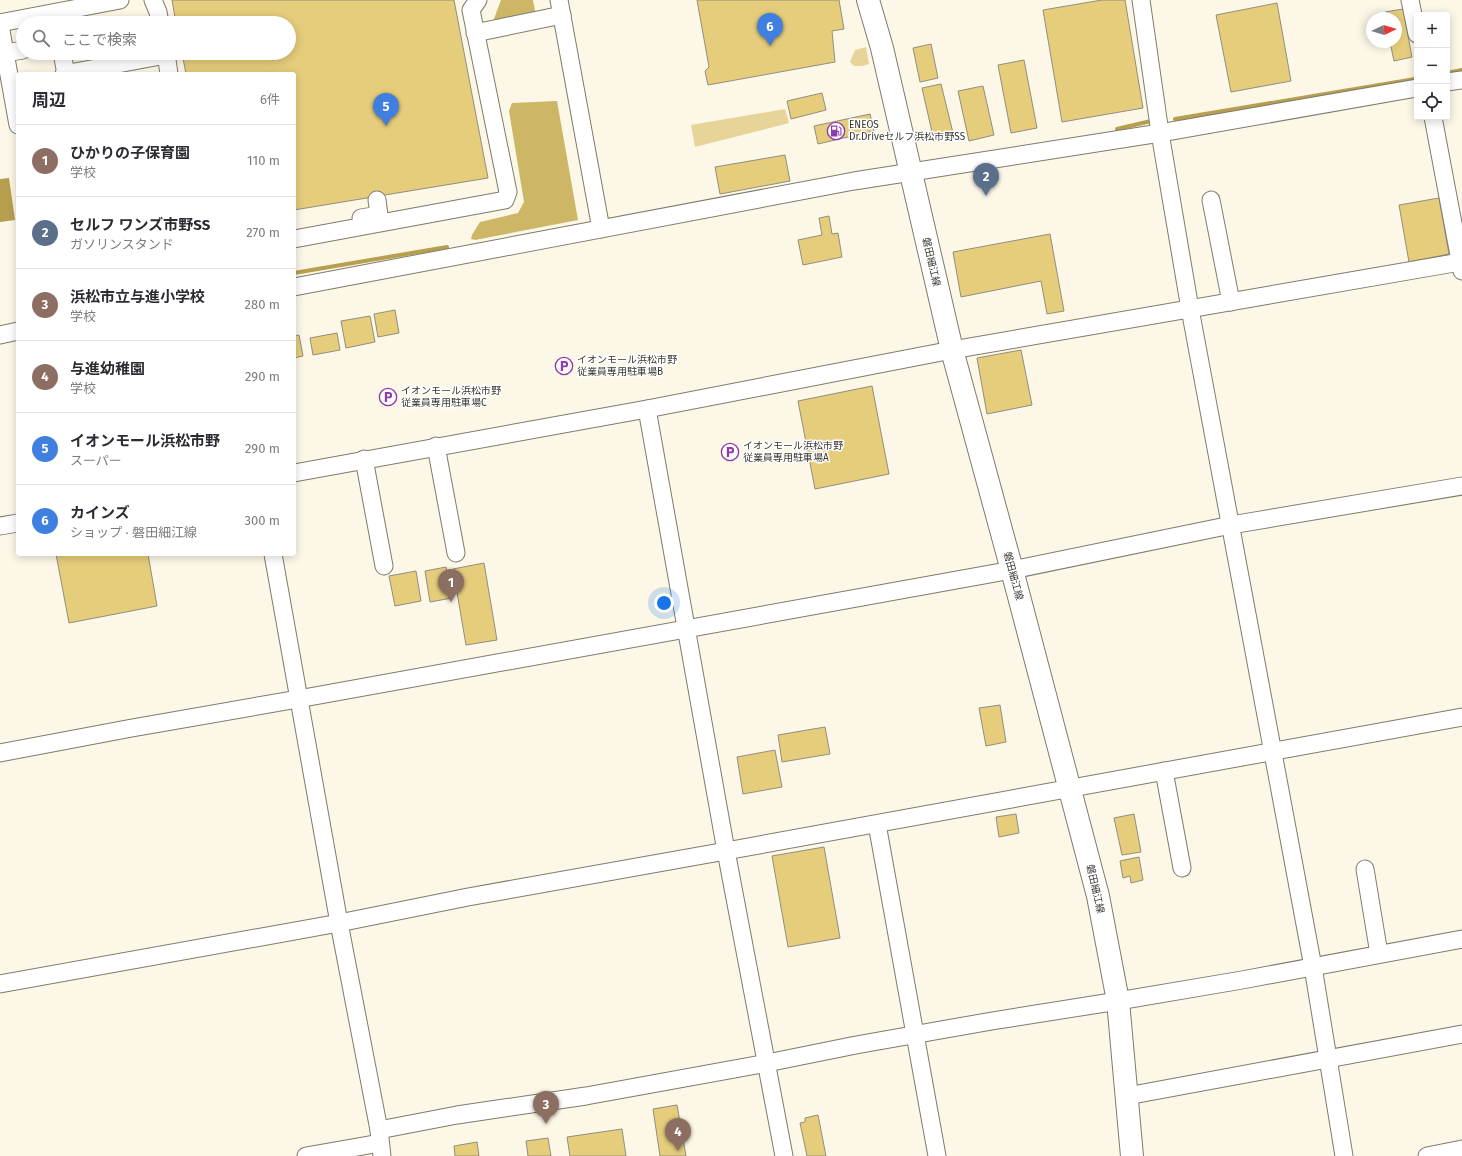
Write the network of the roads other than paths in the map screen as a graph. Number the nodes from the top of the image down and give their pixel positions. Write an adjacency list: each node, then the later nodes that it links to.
1 (120, 0): 8 (street)
2 (153, 0): 10 (street)
3 (478, 0): 14 (street)
4 (868, 0): 30 (main road, 磐田細江線)
5 (1141, 0): 29 (street)
6 (1410, 0): 11 (street)
7 (561, 7): 14 (street); 34 (street)
8 (54, 12): 9 (street)
9 (36, 16)
10 (159, 16)
11 (1414, 19)
12 (16, 20): 13 (street)
13 (0, 24): 16 (street)
14 (475, 33): 35 (street)
15 (16, 51): 16 (street)
16 (5, 53): 25 (street)
17 (63, 60): 20 (street)
18 (136, 60): 21 (street)
19 (167, 60): 22 (street)
20 (66, 72)
21 (76, 72)
22 (169, 72)
23 (1462, 80): 24 (street)
24 (1450, 82)
25 (14, 83): 27 (street)
26 (1414, 89): 29 (street)
27 (16, 106)
28 (1434, 120): 36 (street)
29 (1160, 133): 30 (street); 39 (street)
30 (910, 172): 34 (street); 42 (main road, 磐田細江線)
31 (377, 200): 33 (street)
32 (1211, 200): 38 (street)
33 (296, 229)
34 (601, 229): 37 (street)
35 (296, 239)
36 (1461, 267): 38 (street)
37 (296, 287)
38 (1231, 302): 39 (street)
39 (1190, 309): 42 (street); 49 (street)
40 (16, 332): 41 (street)
41 (0, 335)
42 (952, 350): 43 (street); 54 (main road, 磐田細江線)
43 (646, 409): 44 (street); 55 (street)
44 (436, 446): 45 (street); 51 (street)
45 (364, 459): 46 (street); 53 (street)
46 (296, 473)
47 (1462, 486): 49 (street)
48 (16, 523): 50 (street)
49 (1231, 525): 54 (street); 58 (street)
50 (0, 526)
51 (456, 553)
52 (273, 556): 56 (street)
53 (384, 566)
54 (1012, 570): 55 (street); 61 (main road, 磐田細江線)
55 (686, 628): 56 (street); 63 (street)
56 (298, 699): 59 (street); 66 (street)
57 (1462, 717): 58 (street)
58 (1273, 751): 60 (street); 69 (street)
59 (0, 753)
60 (1164, 771): 61 (street); 64 (street)
61 (1069, 788): 62 (street); 71 (main road, 磐田細江線)
62 (877, 824): 63 (street); 73 (street)
63 (726, 851): 66 (street); 75 (street)
64 (1182, 868)
65 (1365, 868): 68 (street)
66 (339, 923): 70 (street); 77 (street)
67 (1462, 939): 68 (street)
68 (1379, 954): 69 (street)
69 (1313, 967): 71 (street); 74 (street)
70 (0, 984)
71 (1118, 1002): 73 (street); 76 (main road, 磐田細江線)
72 (1462, 1034): 74 (street)
73 (915, 1036): 75 (street); 81 (street)
74 (1327, 1058): 76 (street); 83 (street)
75 (767, 1063): 77 (street); 80 (street)
76 (1127, 1096): 82 (main road, 磐田細江線)
77 (380, 1143): 79 (street)
78 (1462, 1149): 84 (street)
79 (306, 1156)
80 (784, 1156)
81 (937, 1156)
82 (1132, 1156)
83 (1344, 1156)
84 (1427, 1156)

